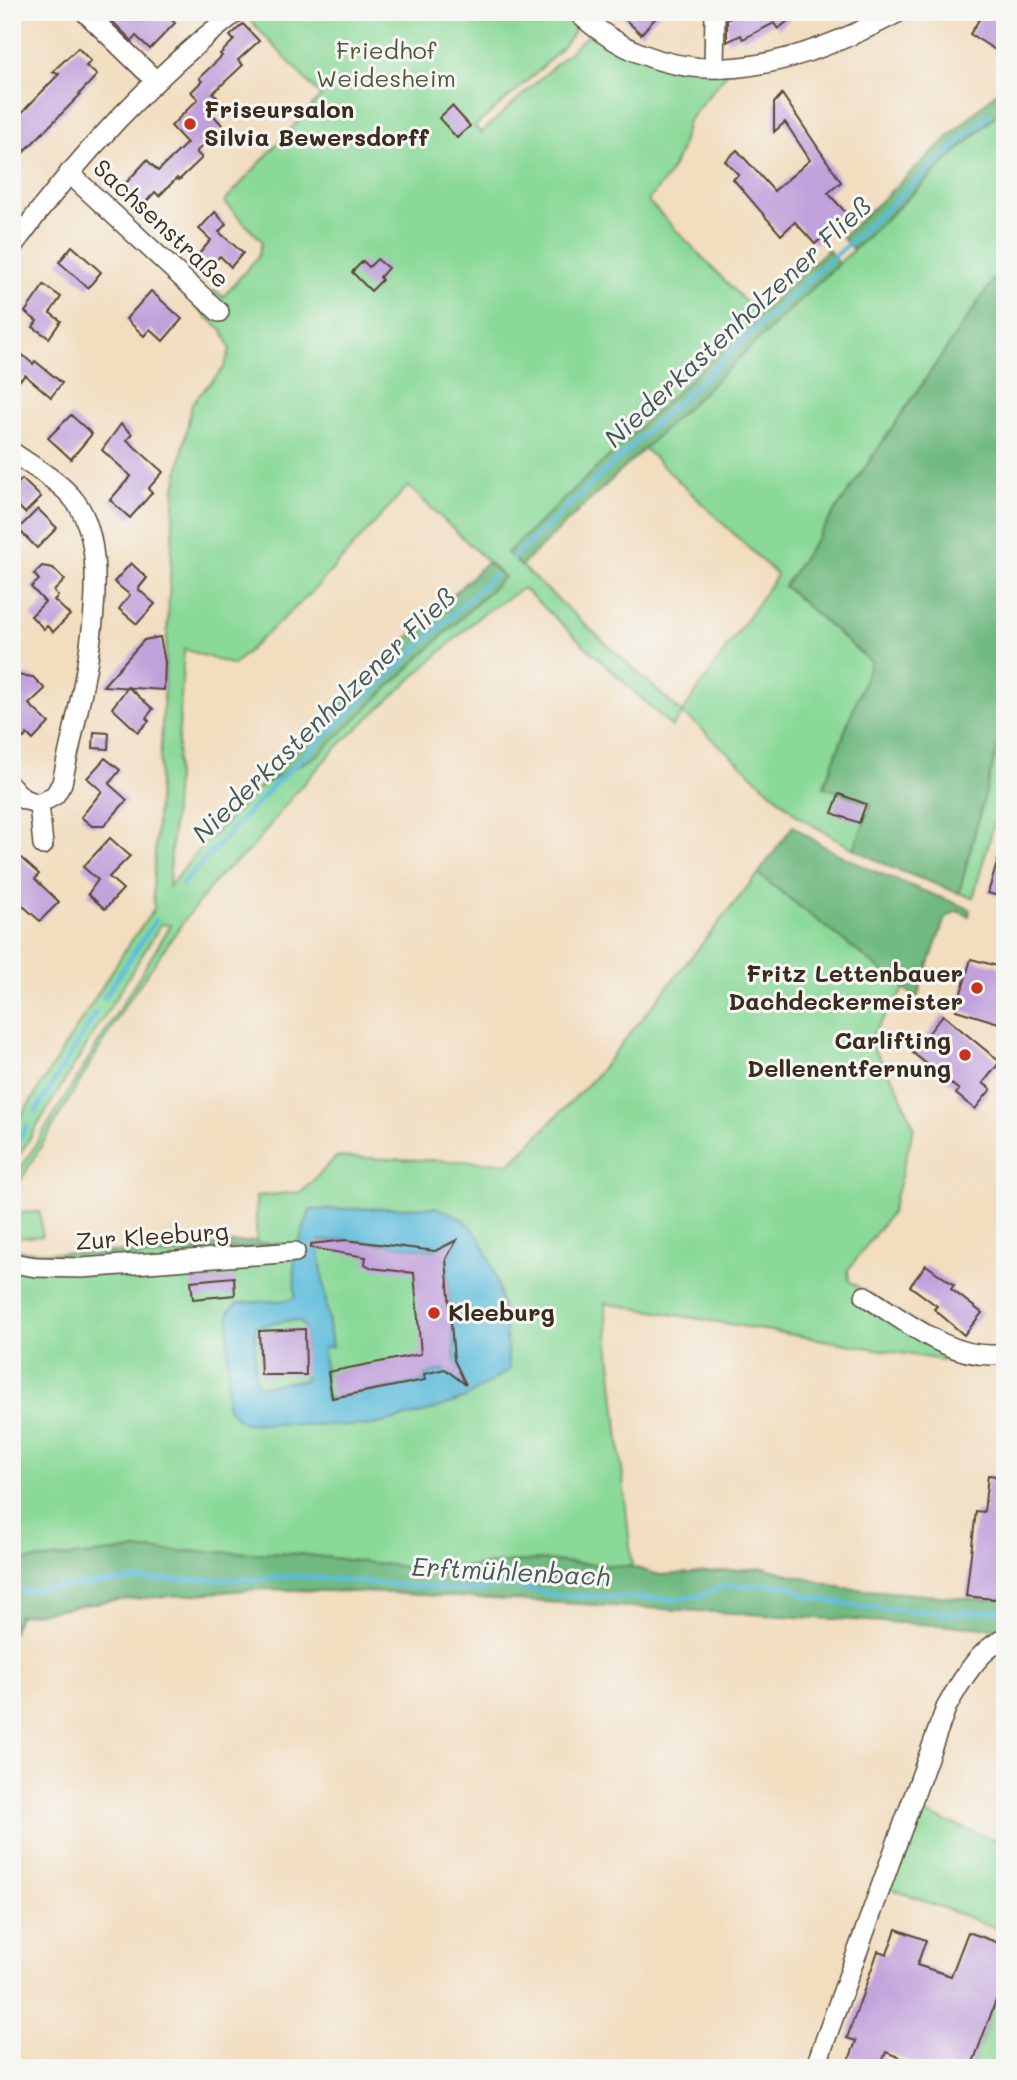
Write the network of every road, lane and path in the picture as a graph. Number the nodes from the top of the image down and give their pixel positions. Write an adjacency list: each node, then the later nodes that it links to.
1 (85, 12): 7 (street)
2 (236, 12): 7 (street)
3 (577, 12): 6 (street)
4 (715, 12): 6 (street)
5 (899, 12): 6 (street)
6 (714, 67)
7 (156, 81): 8 (street)
8 (69, 173): 9 (street); 10 (street, Sachsenstraße)
9 (12, 247)
10 (219, 312)
11 (13, 454): 13 (street)
12 (12, 787): 13 (street)
13 (38, 804): 14 (street)
14 (43, 845)
15 (295, 1252): 16 (street, Zur Kleeburg)
16 (12, 1263)
17 (865, 1296): 18 (street)
18 (1004, 1351)
19 (1005, 1639): 20 (street)
20 (815, 2068)

